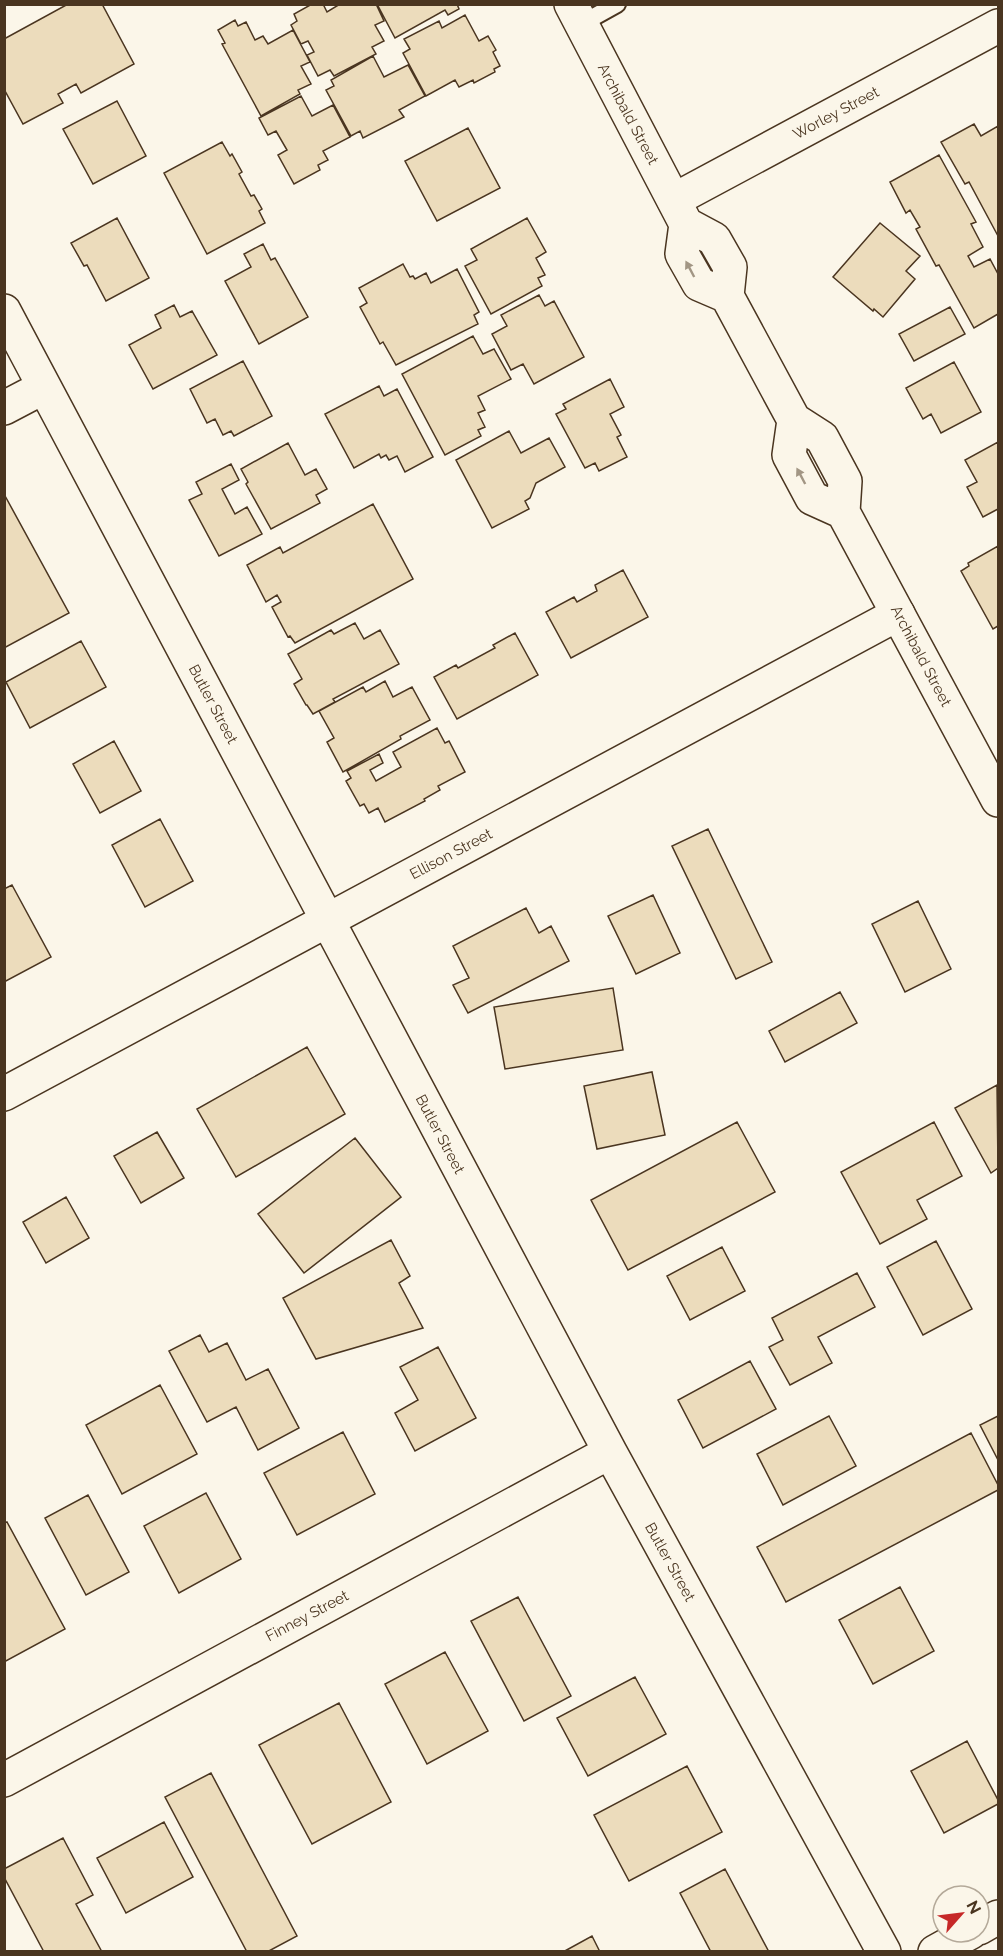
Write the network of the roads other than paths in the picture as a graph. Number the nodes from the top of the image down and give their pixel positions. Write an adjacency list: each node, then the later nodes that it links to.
1 (617, 4): 2 (lane)
2 (576, 14): 4 (street, Archibald Street)
3 (999, 26): 4 (street, Worley Street)
4 (680, 212): 8 (street, Archibald Street)
5 (4, 311): 6 (street, Butler Street)
6 (45, 387): 7 (street); 10 (street, Butler Street)
7 (4, 408)
8 (898, 614): 9 (street, Archibald Street); 10 (street, Ellison Street)
9 (999, 800)
10 (327, 921): 11 (street, Ellison Street); 12 (street, Butler Street)
11 (4, 1094)
12 (610, 1452): 13 (street, Finney Street); 15 (street, Butler Street)
13 (4, 1780)
14 (949, 1944): 16 (street)
15 (884, 1952)
16 (935, 1952)

